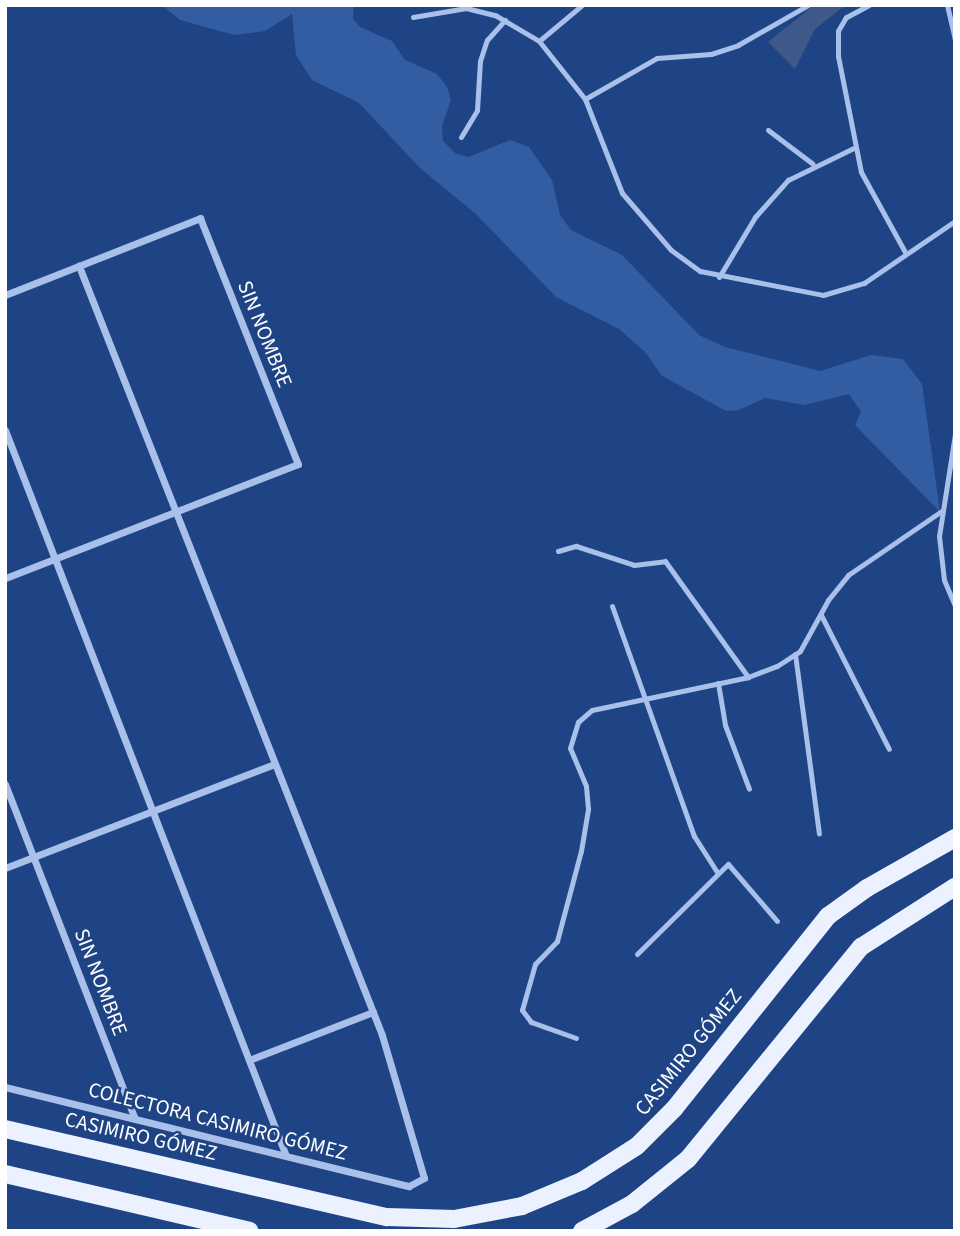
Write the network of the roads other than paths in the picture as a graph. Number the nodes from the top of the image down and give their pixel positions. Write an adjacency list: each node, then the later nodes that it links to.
1 (582, 5): 8 (lane)
2 (808, 5): 9 (lane)
3 (869, 5): 12 (lane)
4 (947, 5): 7 (lane)
5 (413, 17): 6 (lane)
6 (505, 20): 8 (lane); 11 (lane)
7 (955, 39)
8 (539, 41): 9 (lane)
9 (586, 99): 17 (lane)
10 (768, 130): 13 (lane)
11 (461, 136)
12 (854, 148): 13 (lane); 15 (lane)
13 (813, 164): 17 (lane)
14 (955, 221): 15 (lane)
15 (905, 252): 17 (lane)
16 (79, 266): 18 (street, SIN NOMBRE); 21 (street); 21 (street, SIN NOMBRE)
17 (719, 277)
18 (5, 295)
19 (5, 430): 24 (street)
20 (955, 434): 22 (lane)
21 (176, 512): 24 (street, SIN NOMBRE); 34 (street)
22 (940, 512): 27 (lane); 28 (lane)
23 (558, 551): 30 (lane)
24 (55, 559): 25 (street, SIN NOMBRE); 37 (street)
25 (5, 579)
26 (611, 606): 32 (lane)
27 (955, 606)
28 (821, 615): 29 (lane); 33 (lane)
29 (795, 654): 30 (lane); 38 (lane)
30 (748, 677): 31 (lane)
31 (718, 682): 32 (lane); 36 (lane)
32 (646, 697): 42 (lane); 47 (lane)
33 (889, 749)
34 (275, 764): 37 (street); 46 (street)
35 (5, 785): 40 (street, SIN NOMBRE)
36 (749, 789)
37 (153, 811): 40 (street); 48 (street)
38 (819, 833)
39 (955, 838): 51 (main road, CASIMIRO GÓMEZ)
40 (34, 857): 41 (street); 50 (street, SIN NOMBRE)
41 (5, 868)
42 (717, 873): 44 (lane); 45 (lane)
43 (955, 887): 55 (main road)
44 (777, 921)
45 (637, 954)
46 (373, 1012): 48 (street); 52 (street, COLECTORA CASIMIRO GÓMEZ)
47 (576, 1038)
48 (249, 1060): 52 (street)
49 (5, 1087): 50 (street, COLECTORA CASIMIRO GÓMEZ)
50 (135, 1119): 52 (street, COLECTORA CASIMIRO GÓMEZ)
51 (5, 1129)
52 (286, 1156)
53 (5, 1174): 54 (main road)
54 (249, 1231)
55 (582, 1231)

